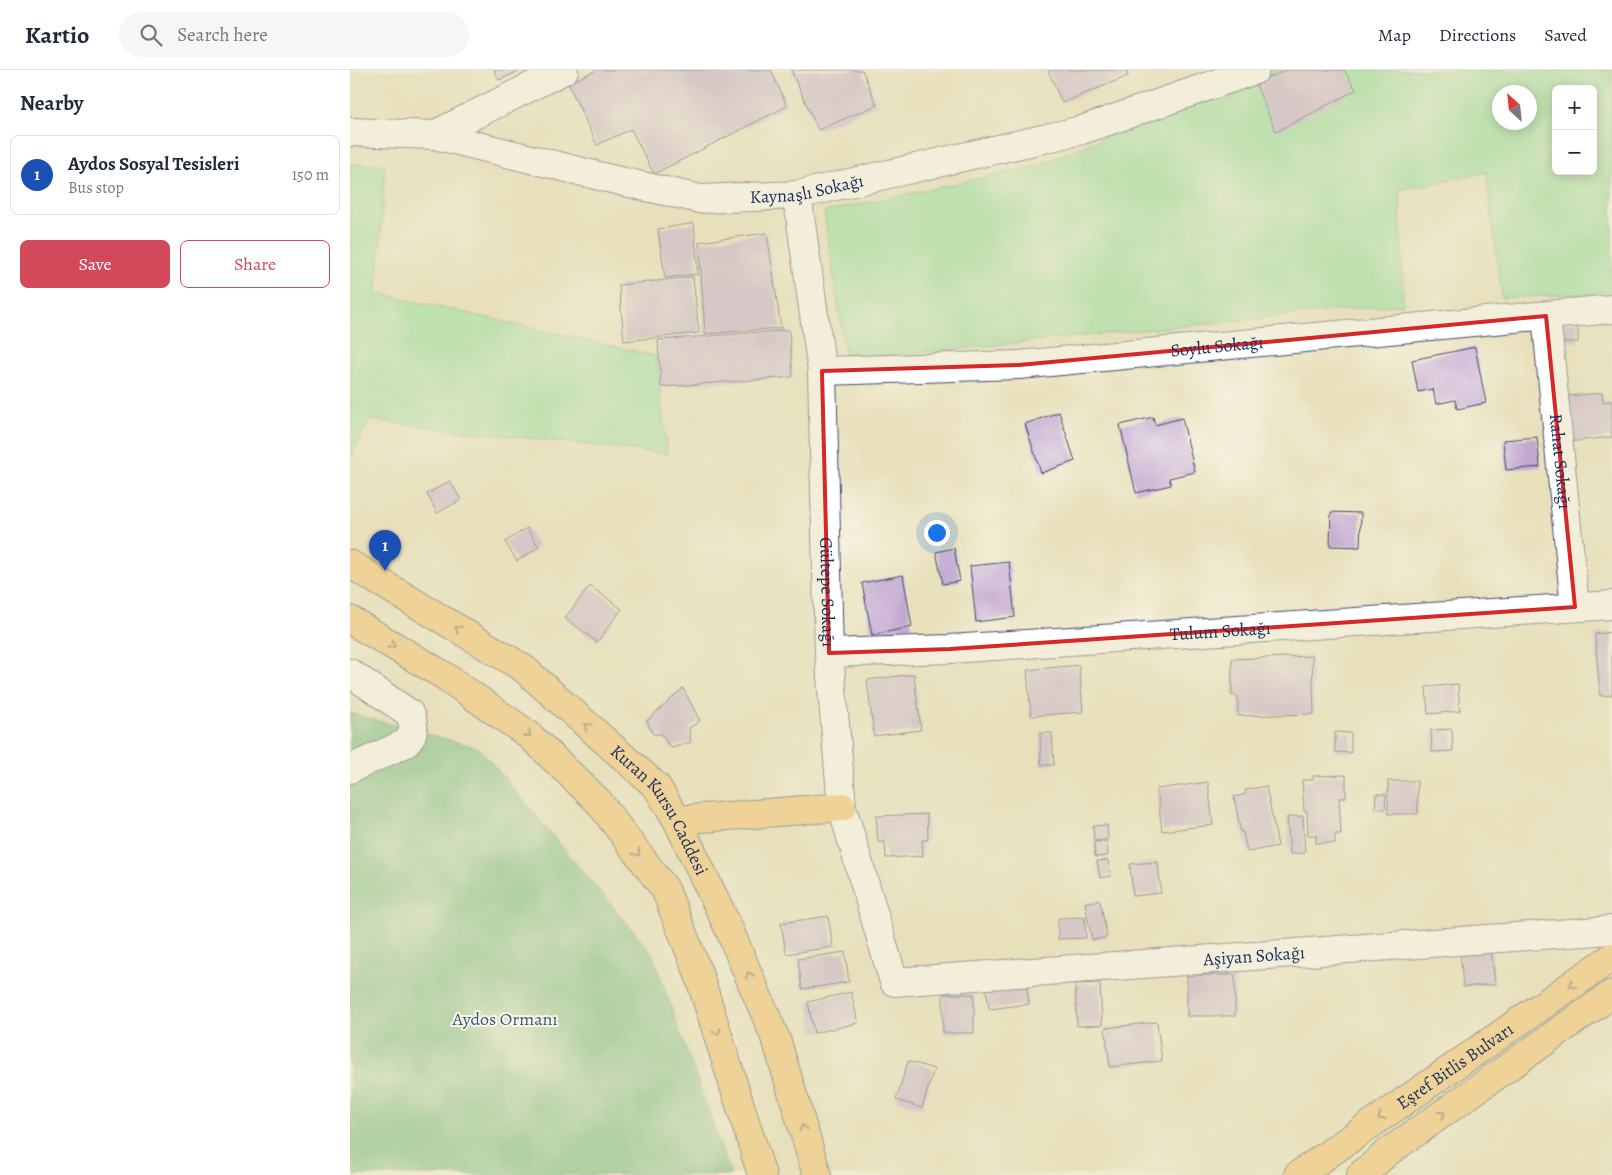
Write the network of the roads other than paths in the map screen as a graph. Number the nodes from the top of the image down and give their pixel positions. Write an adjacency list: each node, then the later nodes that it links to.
1 (564, 70): 4 (street)
2 (1255, 70): 5 (street, Kaynaşlı Sokağı)
3 (350, 132): 4 (street, Kaynaşlı Sokağı)
4 (434, 135): 5 (street, Kaynaşlı Sokağı)
5 (797, 195): 8 (street, Gültepe Sokağı)
6 (1612, 309): 7 (street, Soylu Sokağı)
7 (1546, 316): 8 (street, Soylu Sokağı); 11 (street, Rahat Sokağı)
8 (822, 371): 13 (street, Gültepe Sokağı)
9 (350, 564): 17 (main road, Kuran Kursu Caddesi, one-way to 9)
10 (1612, 604): 11 (street, Tulum Sokağı)
11 (1575, 607): 13 (street, Tulum Sokağı)
12 (350, 620): 22 (main road, one-way to 22)
13 (829, 653): 16 (street, Gültepe Sokağı)
14 (350, 673): 15 (street)
15 (350, 770)
16 (842, 807): 17 (main road); 20 (street, Gültepe Sokağı)
17 (677, 820): 23 (main road, Kuran Kursu Caddesi, one-way to 17)
18 (1612, 930): 20 (street, Aşiyan Sokağı)
19 (1612, 957): 24 (main road, Eşref Bitlis Bulvarı, one-way to 24)
20 (894, 982)
21 (1612, 994): 25 (main road, Eşref Bitlis Bulvarı, one-way to 21)
22 (762, 1175)
23 (817, 1175)
24 (1298, 1175)
25 (1362, 1175)

